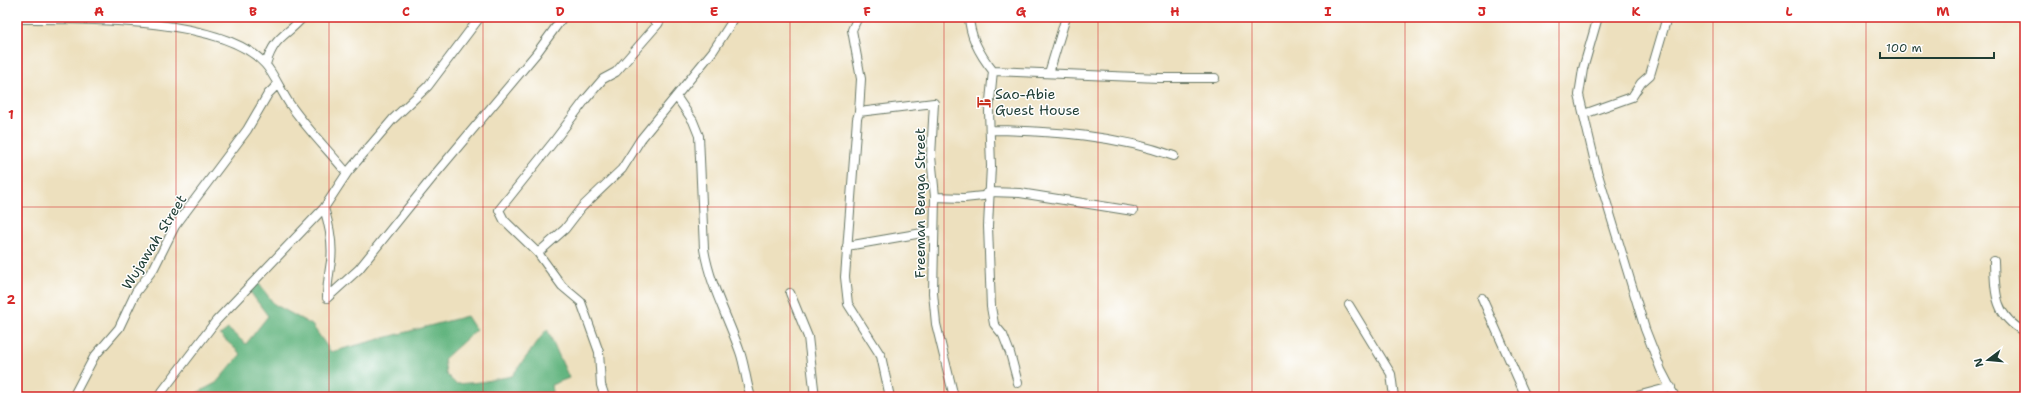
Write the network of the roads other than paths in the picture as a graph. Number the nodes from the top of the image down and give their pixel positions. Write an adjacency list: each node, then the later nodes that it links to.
1 (303, 17): 13 (street)
2 (480, 17): 23 (street)
3 (563, 17): 26 (street)
4 (651, 17): 12 (street)
5 (735, 17): 18 (street)
6 (858, 17): 19 (street)
7 (969, 17): 14 (street)
8 (1066, 17): 15 (street)
9 (1598, 17): 20 (street)
10 (1667, 17): 20 (street)
11 (17, 19): 13 (street)
12 (660, 20): 30 (street)
13 (266, 64): 17 (street)
14 (993, 71): 15 (street); 21 (street)
15 (1049, 73): 16 (street)
16 (1215, 78)
17 (277, 85): 23 (street); 38 (street, Wujawah Street)
18 (676, 96): 30 (street); 41 (street)
19 (859, 112): 25 (street, Freeman Benga Street); 29 (street)
20 (1584, 114): 37 (street)
21 (990, 130): 22 (street); 24 (street)
22 (1174, 156)
23 (348, 173): 26 (street)
24 (989, 192): 25 (street); 27 (street); 36 (street)
25 (935, 197): 28 (street, Freeman Benga Street)
26 (324, 208): 39 (street)
27 (1133, 210)
28 (934, 231): 29 (street); 44 (street, Freeman Benga Street)
29 (847, 246): 43 (street)
30 (538, 253): 40 (street)
31 (1994, 261): 35 (street)
32 (790, 293): 42 (street)
33 (1482, 298): 46 (street)
34 (1349, 305): 45 (street)
35 (2025, 332)
36 (1018, 383)
37 (1671, 387): 47 (street); 48 (street)
38 (72, 397)
39 (158, 397)
40 (605, 397)
41 (751, 397)
42 (815, 397)
43 (890, 397)
44 (954, 397)
45 (1394, 397)
46 (1526, 397)
47 (1633, 397)
48 (1675, 397)

